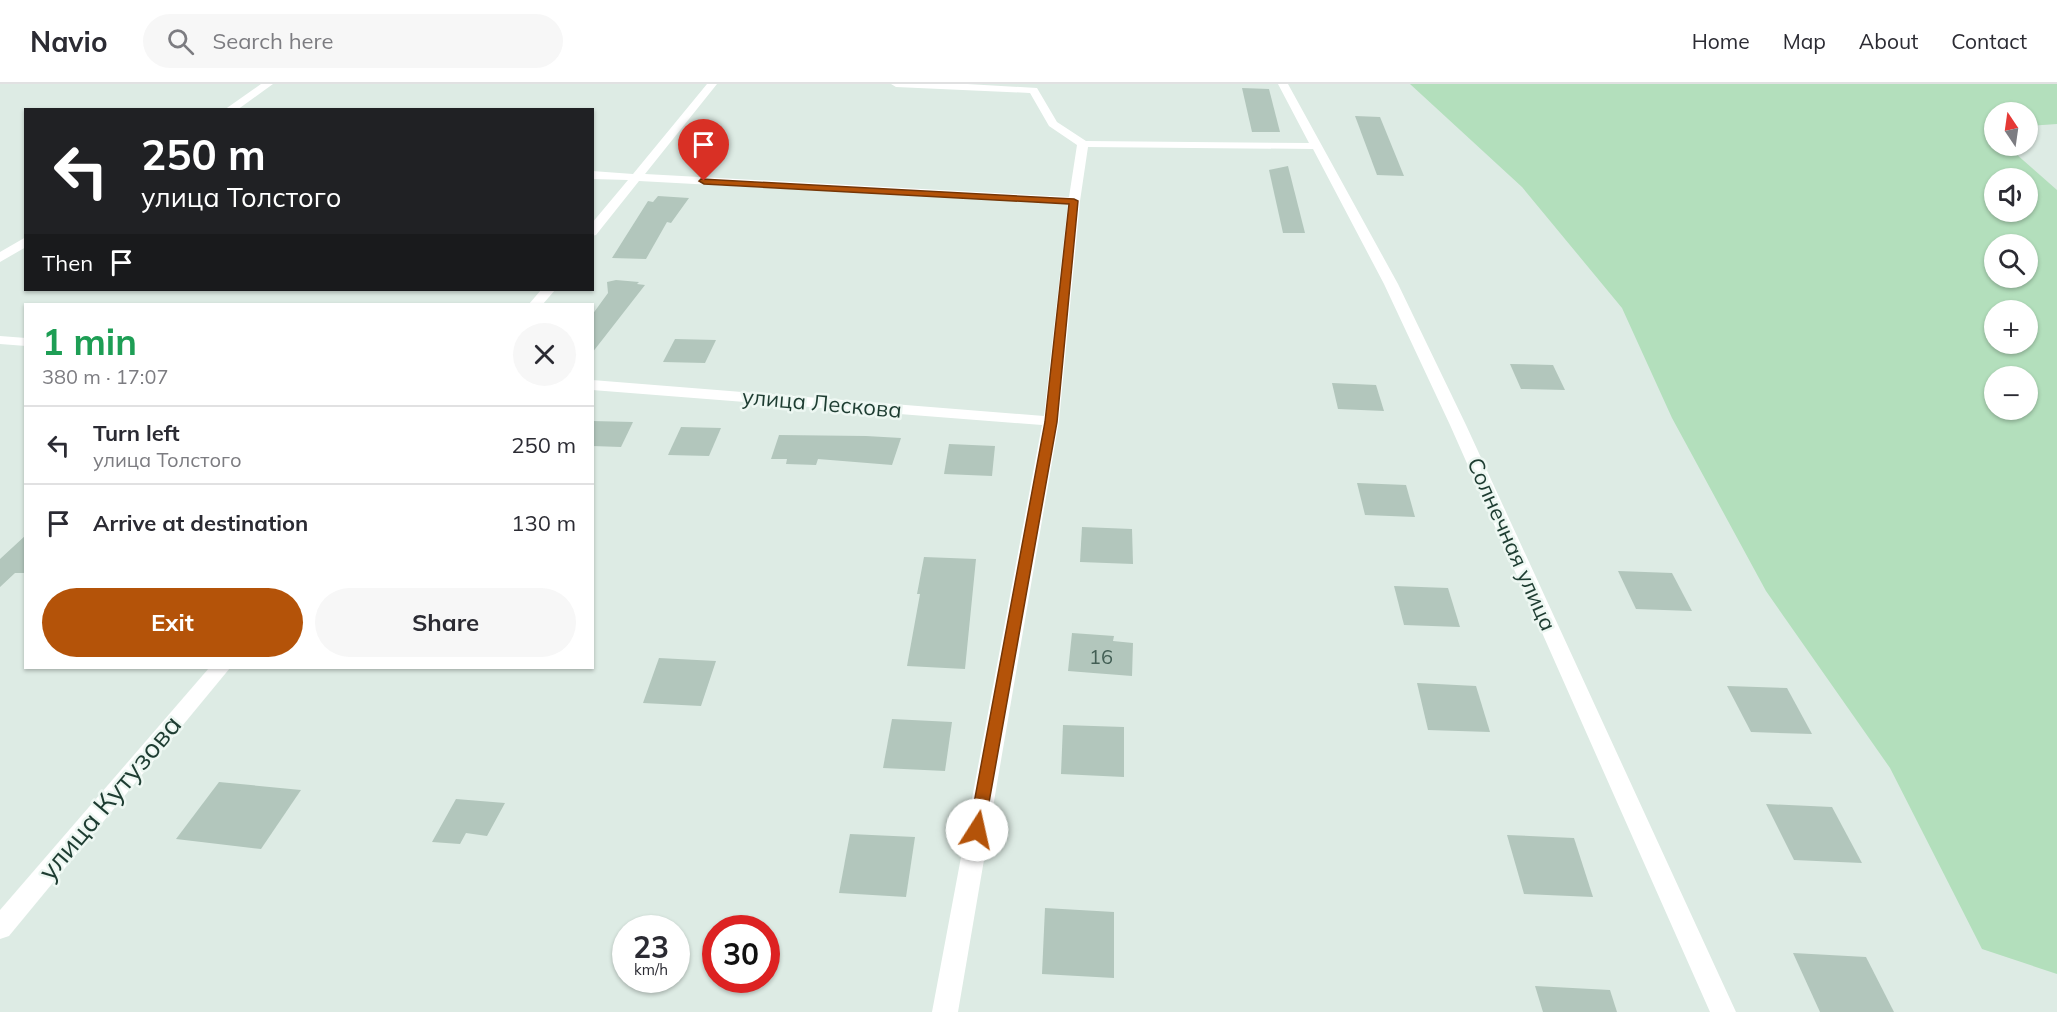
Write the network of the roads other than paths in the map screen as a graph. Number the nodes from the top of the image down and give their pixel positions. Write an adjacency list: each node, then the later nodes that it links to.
1 (268, 84): 5 (street)
2 (712, 84): 9 (street)
3 (896, 84): 6 (street)
4 (1283, 84): 7 (street, Солнечная улица)
5 (232, 108)
6 (1083, 144): 7 (street); 10 (street)
7 (1316, 146): 23 (street, Солнечная улица)
8 (594, 175): 9 (street)
9 (635, 178): 10 (street); 11 (street)
10 (1074, 201): 19 (street)
11 (594, 229)
12 (24, 242): 13 (street)
13 (0, 258)
14 (547, 291): 15 (street)
15 (537, 303)
16 (0, 340): 17 (street)
17 (24, 342)
18 (594, 385): 19 (street, улица Лескова)
19 (1051, 422): 22 (street)
20 (219, 669): 21 (street, улица Кутузова)
21 (0, 928)
22 (945, 1012)
23 (1723, 1012)

